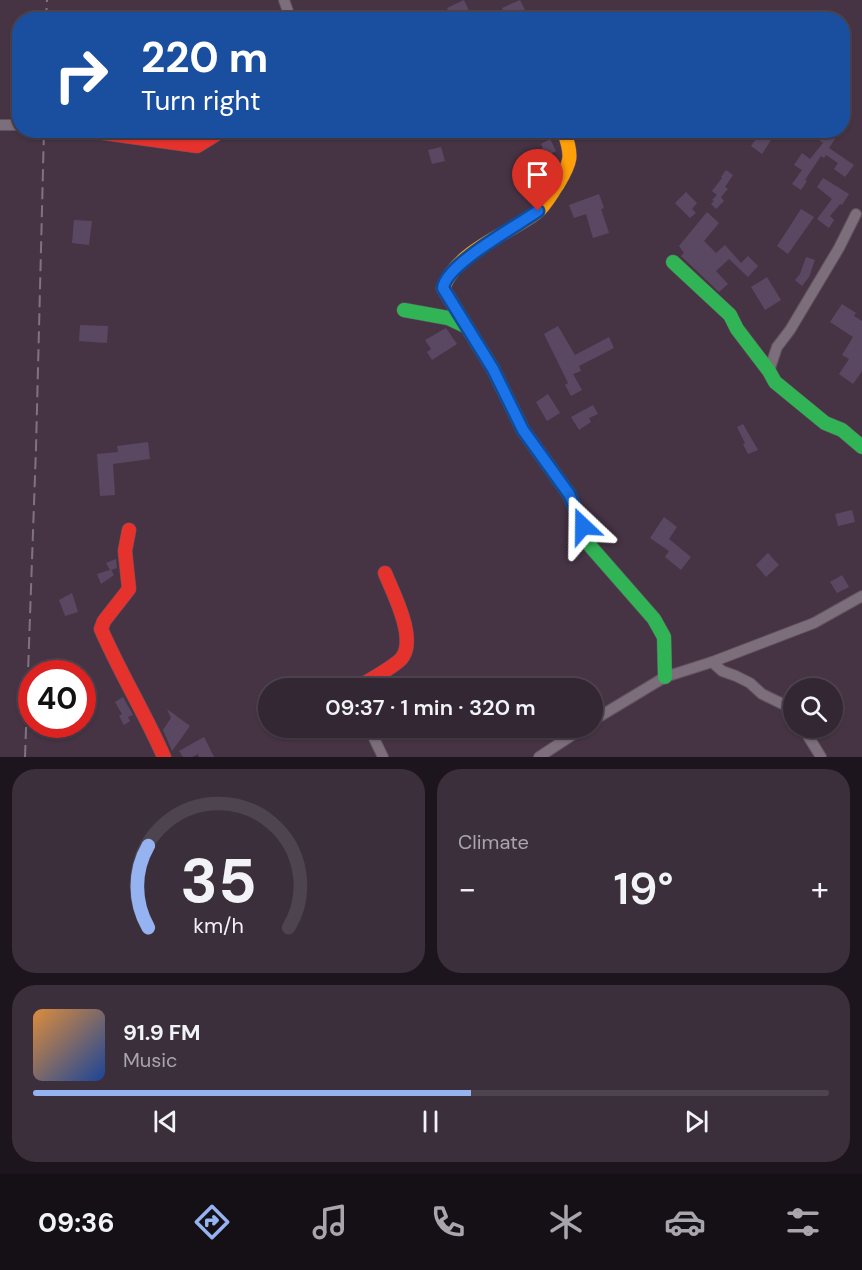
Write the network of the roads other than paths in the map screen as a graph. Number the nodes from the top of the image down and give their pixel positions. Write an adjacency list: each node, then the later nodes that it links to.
1 (140, 138): 2 (street)
2 (210, 138)
3 (566, 138): 7 (street)
4 (856, 214): 8 (street)
5 (673, 262): 8 (street)
6 (404, 310): 7 (street)
7 (467, 327): 14 (street)
8 (769, 371): 9 (street)
9 (862, 447)
10 (129, 530): 21 (street)
11 (385, 573): 15 (street)
12 (862, 596): 13 (street)
13 (712, 662): 14 (street); 16 (street)
14 (665, 677): 17 (street)
15 (372, 678)
16 (783, 704)
17 (603, 715)
18 (374, 738): 22 (street)
19 (568, 738): 23 (street)
20 (809, 738): 24 (street)
21 (164, 757)
22 (383, 757)
23 (539, 757)
24 (821, 757)

